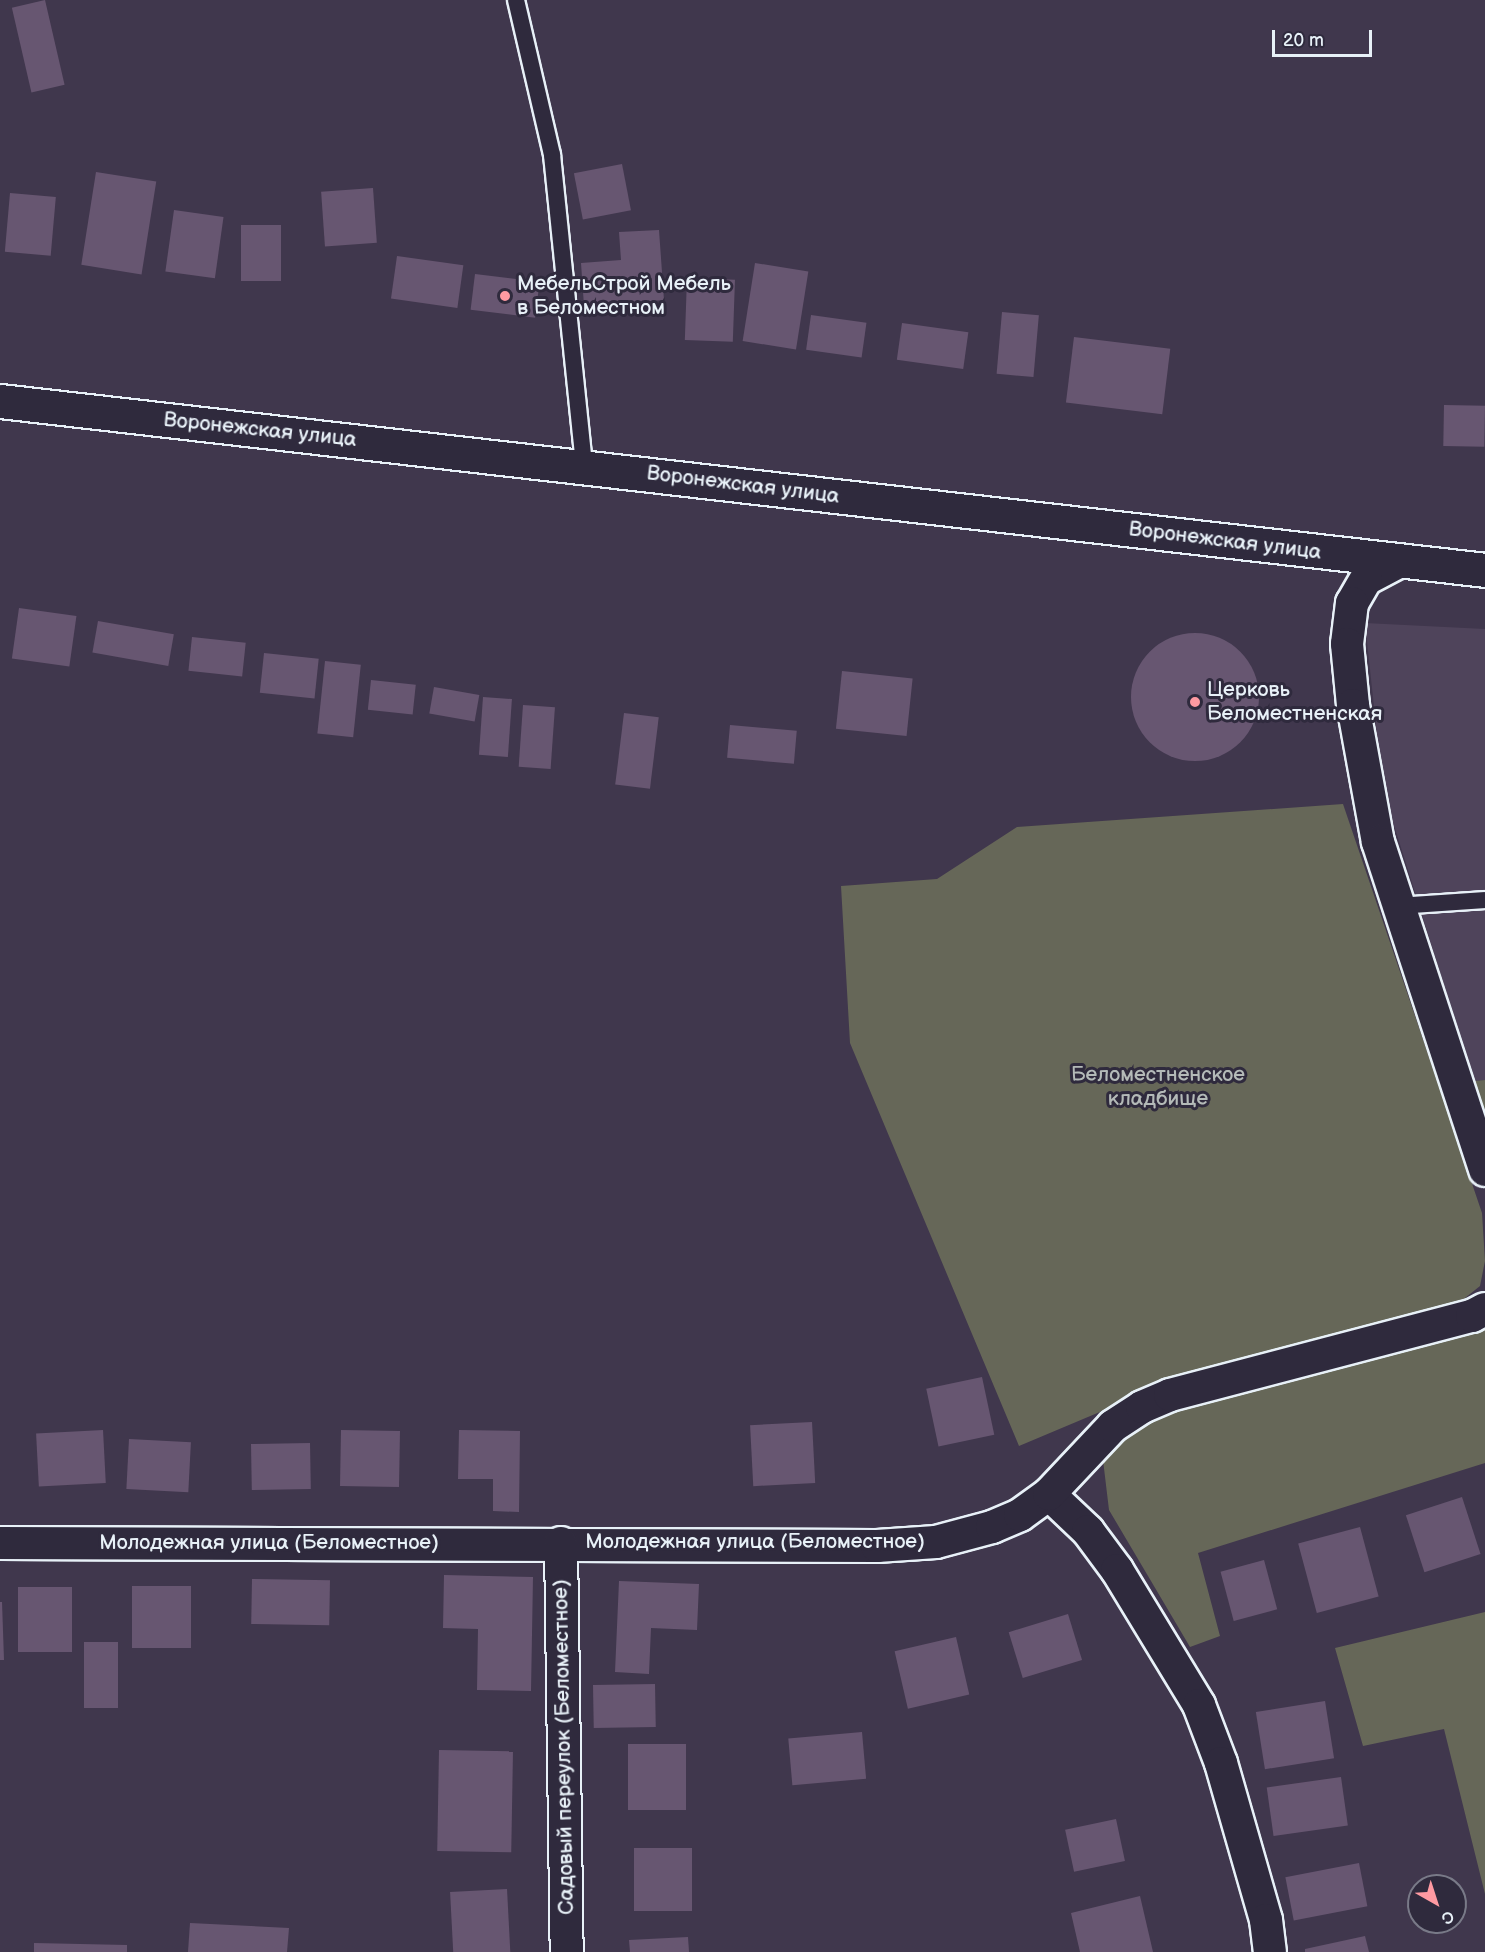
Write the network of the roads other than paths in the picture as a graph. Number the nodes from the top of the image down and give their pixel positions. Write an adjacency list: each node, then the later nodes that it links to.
1 (516, 0): 3 (lane)
2 (0, 401): 3 (street, Воронежская улица)
3 (584, 467): 4 (street, Воронежская улица)
4 (1400, 561): 5 (street, Воронежская улица); 7 (street)
5 (1485, 570)
6 (1485, 900): 7 (lane)
7 (1398, 906): 8 (street)
8 (1485, 1170)
9 (1485, 1309): 10 (street, Молодежная улица (Беломестное))
10 (1049, 1494): 12 (street, Молодежная улица (Беломестное)); 14 (street)
11 (0, 1543): 12 (street, Молодежная улица (Беломестное))
12 (561, 1543): 13 (street, Садовый переулок (Беломестное))
13 (567, 1952)
14 (1270, 1952)

